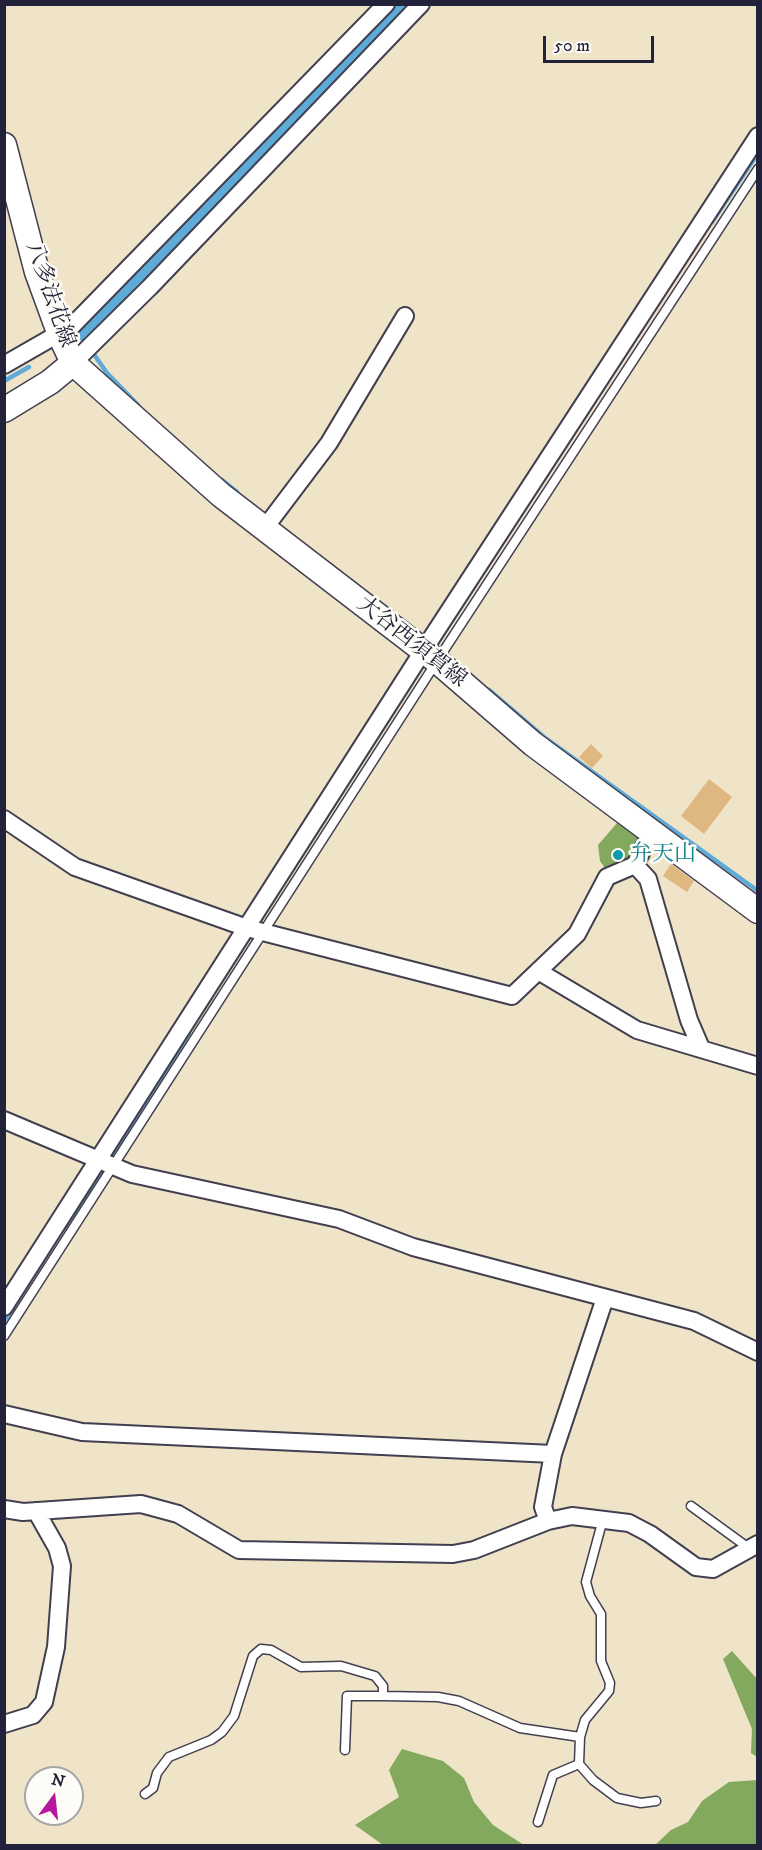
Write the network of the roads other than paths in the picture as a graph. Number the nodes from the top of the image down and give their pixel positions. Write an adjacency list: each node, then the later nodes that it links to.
1 (386, 4): 7 (street)
2 (421, 4): 8 (street)
3 (758, 136): 12 (street)
4 (4, 145): 7 (main road, 八多法花線)
5 (758, 169): 12 (lane)
6 (405, 316): 11 (street)
7 (60, 335): 8 (main road, 八多法花線); 9 (street)
8 (74, 363): 10 (main road, 八多法花線); 11 (main road, 大谷西須賀線)
9 (4, 365)
10 (4, 410)
11 (264, 529): 12 (main road, 大谷西須賀線)
12 (430, 656): 14 (main road, 大谷西須賀線); 17 (street); 18 (lane)
13 (4, 819): 17 (street)
14 (651, 833): 15 (street); 16 (main road, 大谷西須賀線)
15 (635, 865): 19 (street); 20 (street)
16 (758, 911)
17 (247, 928): 18 (street); 23 (street)
18 (264, 932): 19 (street); 23 (lane)
19 (538, 971): 20 (street)
20 (701, 1048): 21 (street)
21 (758, 1066)
22 (4, 1120): 23 (street)
23 (105, 1164): 24 (street); 25 (street); 26 (lane)
24 (605, 1298): 27 (street); 29 (street)
25 (4, 1307)
26 (4, 1335)
27 (758, 1352)
28 (4, 1414): 29 (street)
29 (553, 1454): 34 (street)
30 (691, 1506): 35 (lane)
31 (4, 1509): 32 (street)
32 (36, 1511): 34 (street); 37 (street)
33 (603, 1518): 34 (street); 35 (street); 38 (lane)
34 (548, 1521)
35 (754, 1547)
36 (383, 1696): 38 (lane); 39 (lane); 41 (lane)
37 (4, 1724)
38 (580, 1737): 40 (lane)
39 (345, 1750)
40 (579, 1764): 42 (lane); 43 (lane)
41 (145, 1794)
42 (656, 1801)
43 (538, 1822)

